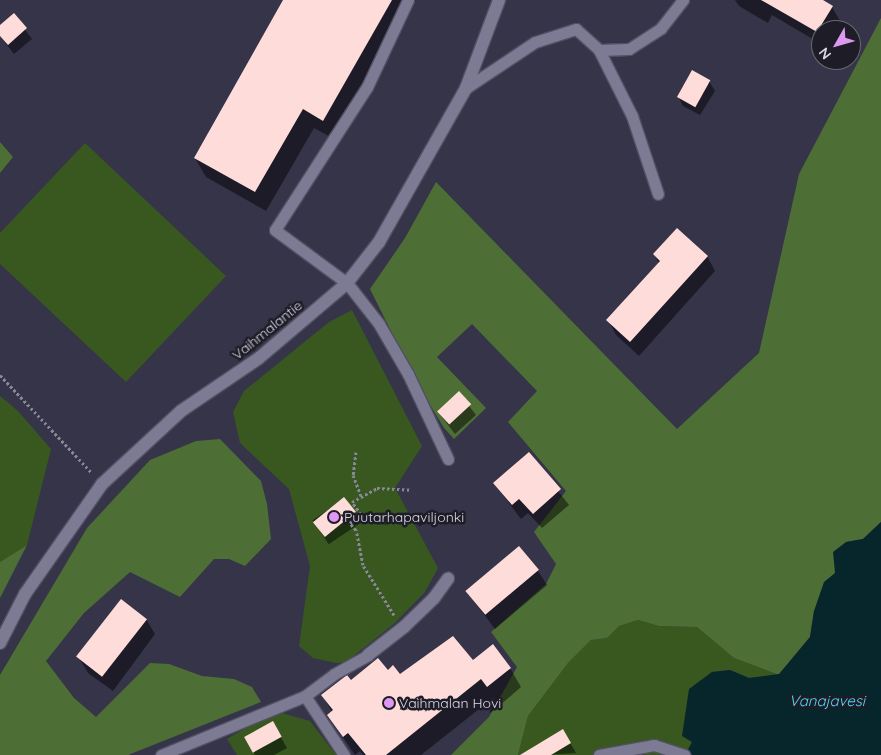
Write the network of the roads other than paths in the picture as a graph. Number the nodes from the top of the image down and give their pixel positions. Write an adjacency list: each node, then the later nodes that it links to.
1 (408, 0): 7 (lane)
2 (499, 0): 5 (street, Vaihmalantie)
3 (683, 0): 4 (lane)
4 (599, 50): 5 (lane); 6 (lane)
5 (466, 88): 7 (street, Vaihmalantie)
6 (658, 194)
7 (346, 284): 8 (lane); 10 (street, Vaihmalantie)
8 (448, 459)
9 (448, 579): 11 (street)
10 (0, 643)
11 (368, 655): 12 (lane)
12 (305, 696): 13 (lane); 14 (lane)
13 (161, 755)
14 (344, 755)
15 (599, 755): 16 (lane)
16 (684, 755)

